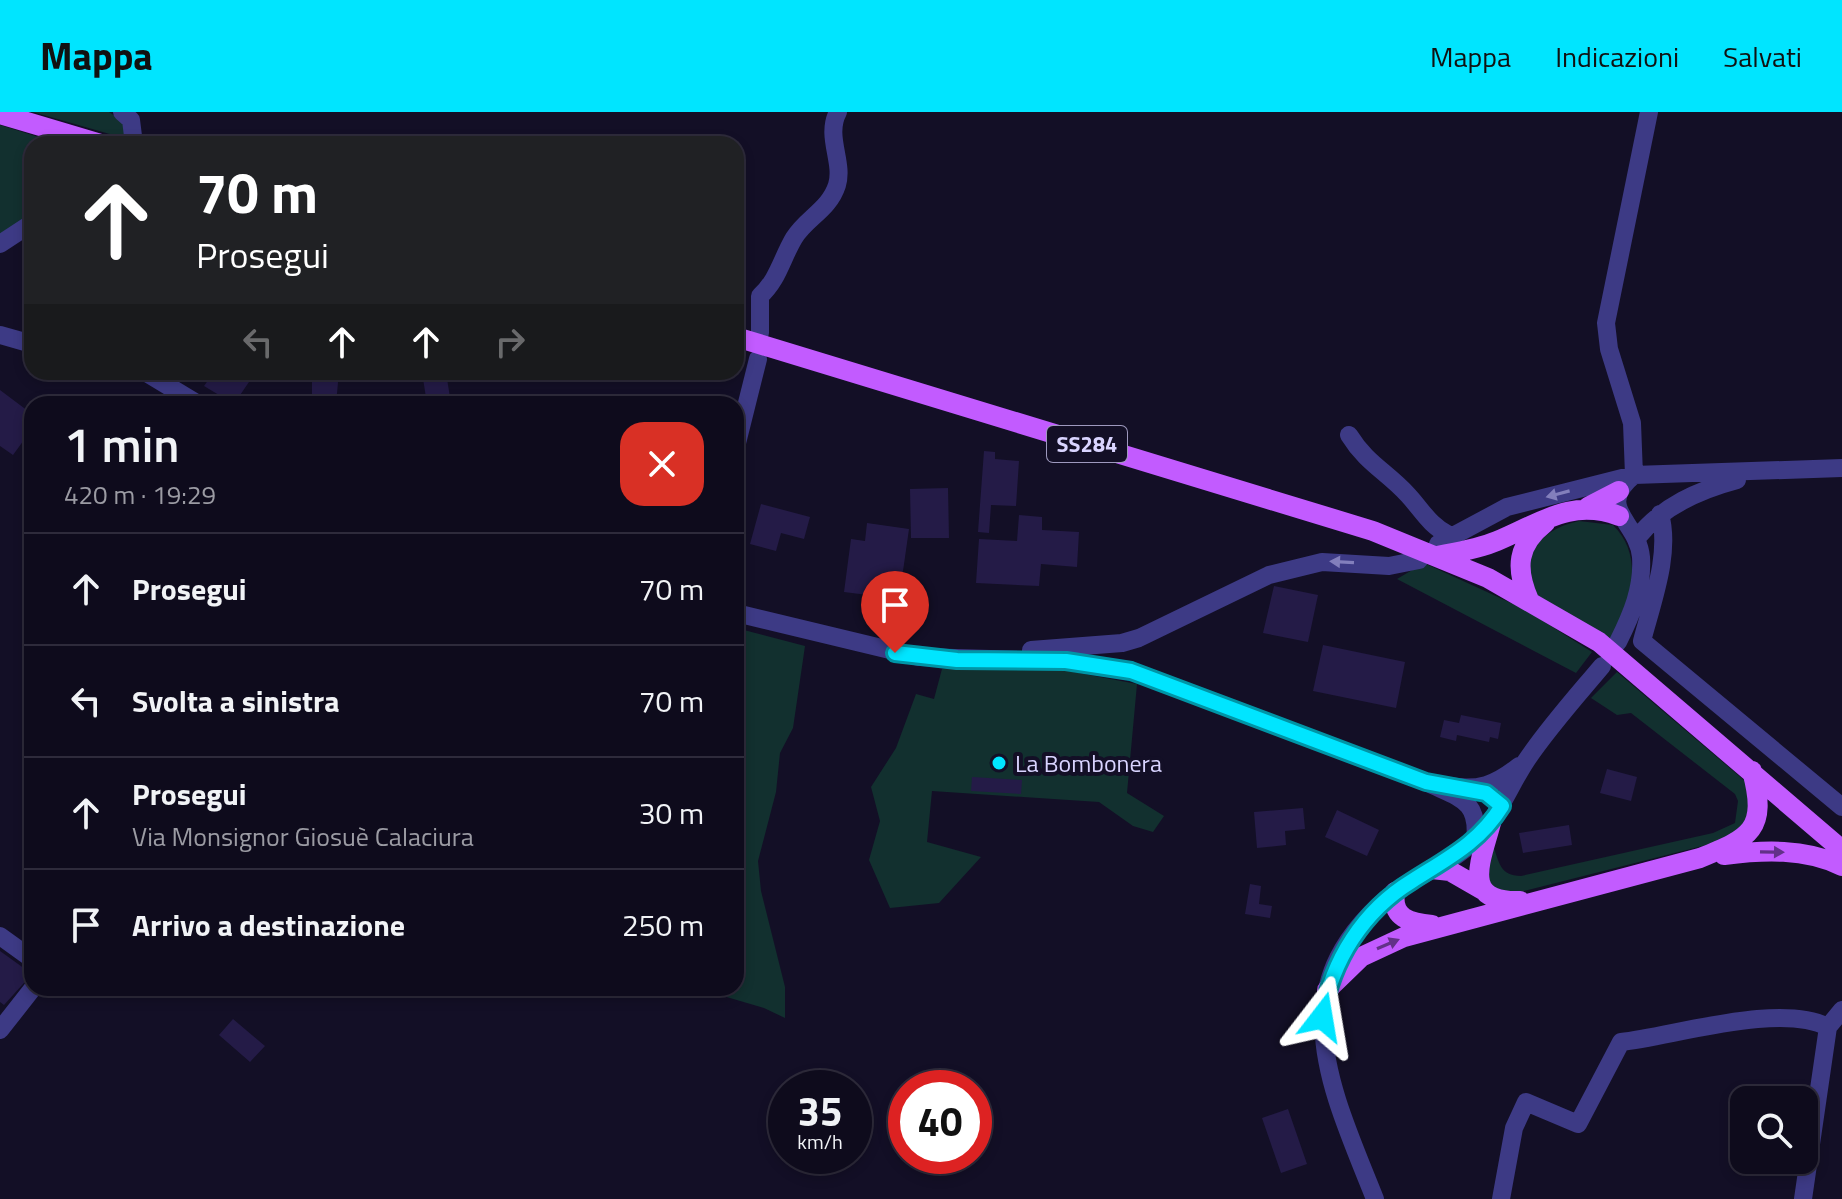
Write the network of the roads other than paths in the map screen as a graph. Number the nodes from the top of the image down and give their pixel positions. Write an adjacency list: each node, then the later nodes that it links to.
1 (122, 112): 6 (street)
2 (838, 112): 9 (street)
3 (1649, 112): 21 (street)
4 (0, 114): 5 (main road)
5 (74, 136)
6 (133, 136)
7 (24, 228): 8 (street)
8 (0, 244)
9 (760, 333)
10 (0, 335): 12 (street)
11 (744, 339): 28 (main road, SS284)
12 (24, 342)
13 (758, 359): 16 (street)
14 (158, 380): 15 (street)
15 (185, 396)
16 (744, 415)
17 (1349, 435): 28 (street)
18 (1842, 468): 19 (street)
19 (1767, 472): 20 (street); 24 (street)
20 (1663, 474): 21 (street); 24 (street)
21 (1634, 475): 22 (street); 28 (street, one-way to 28)
22 (1619, 491): 23 (main road); 26 (street)
23 (1586, 508): 25 (main road); 26 (main road)
24 (1667, 509): 26 (street); 27 (street); 37 (street)
25 (1556, 513): 28 (main road); 29 (main road)
26 (1619, 516): 27 (street)
27 (1637, 538): 31 (street)
28 (1436, 549): 29 (main road, SS284); 32 (street, one-way to 32)
29 (1529, 600): 35 (main road, SS284)
30 (744, 615): 32 (street)
31 (1618, 642)
32 (1011, 659): 36 (street)
33 (1602, 666): 34 (street)
34 (1526, 761): 36 (street); 38 (street)
35 (1752, 771): 40 (main road, SS284); 41 (main road)
36 (1465, 794): 38 (street); 39 (street)
37 (1842, 807)
38 (1496, 815): 39 (street); 44 (main road)
39 (1475, 841): 43 (street)
40 (1842, 850)
41 (1700, 858): 42 (main road, one-way to 42); 46 (main road)
42 (1842, 866)
43 (1432, 869): 44 (main road); 45 (street)
44 (1483, 890): 46 (main road)
45 (1395, 892): 47 (main road); 50 (street)
46 (1540, 900): 47 (main road)
47 (1445, 926): 50 (main road, one-way to 47)
48 (0, 936): 49 (street)
49 (24, 953)
50 (1327, 990): 55 (street)
51 (27, 996): 54 (street)
52 (1842, 1010): 53 (street)
53 (1828, 1027): 56 (street); 57 (street)
54 (0, 1030)
55 (1375, 1199)
56 (1501, 1199)
57 (1803, 1199)

